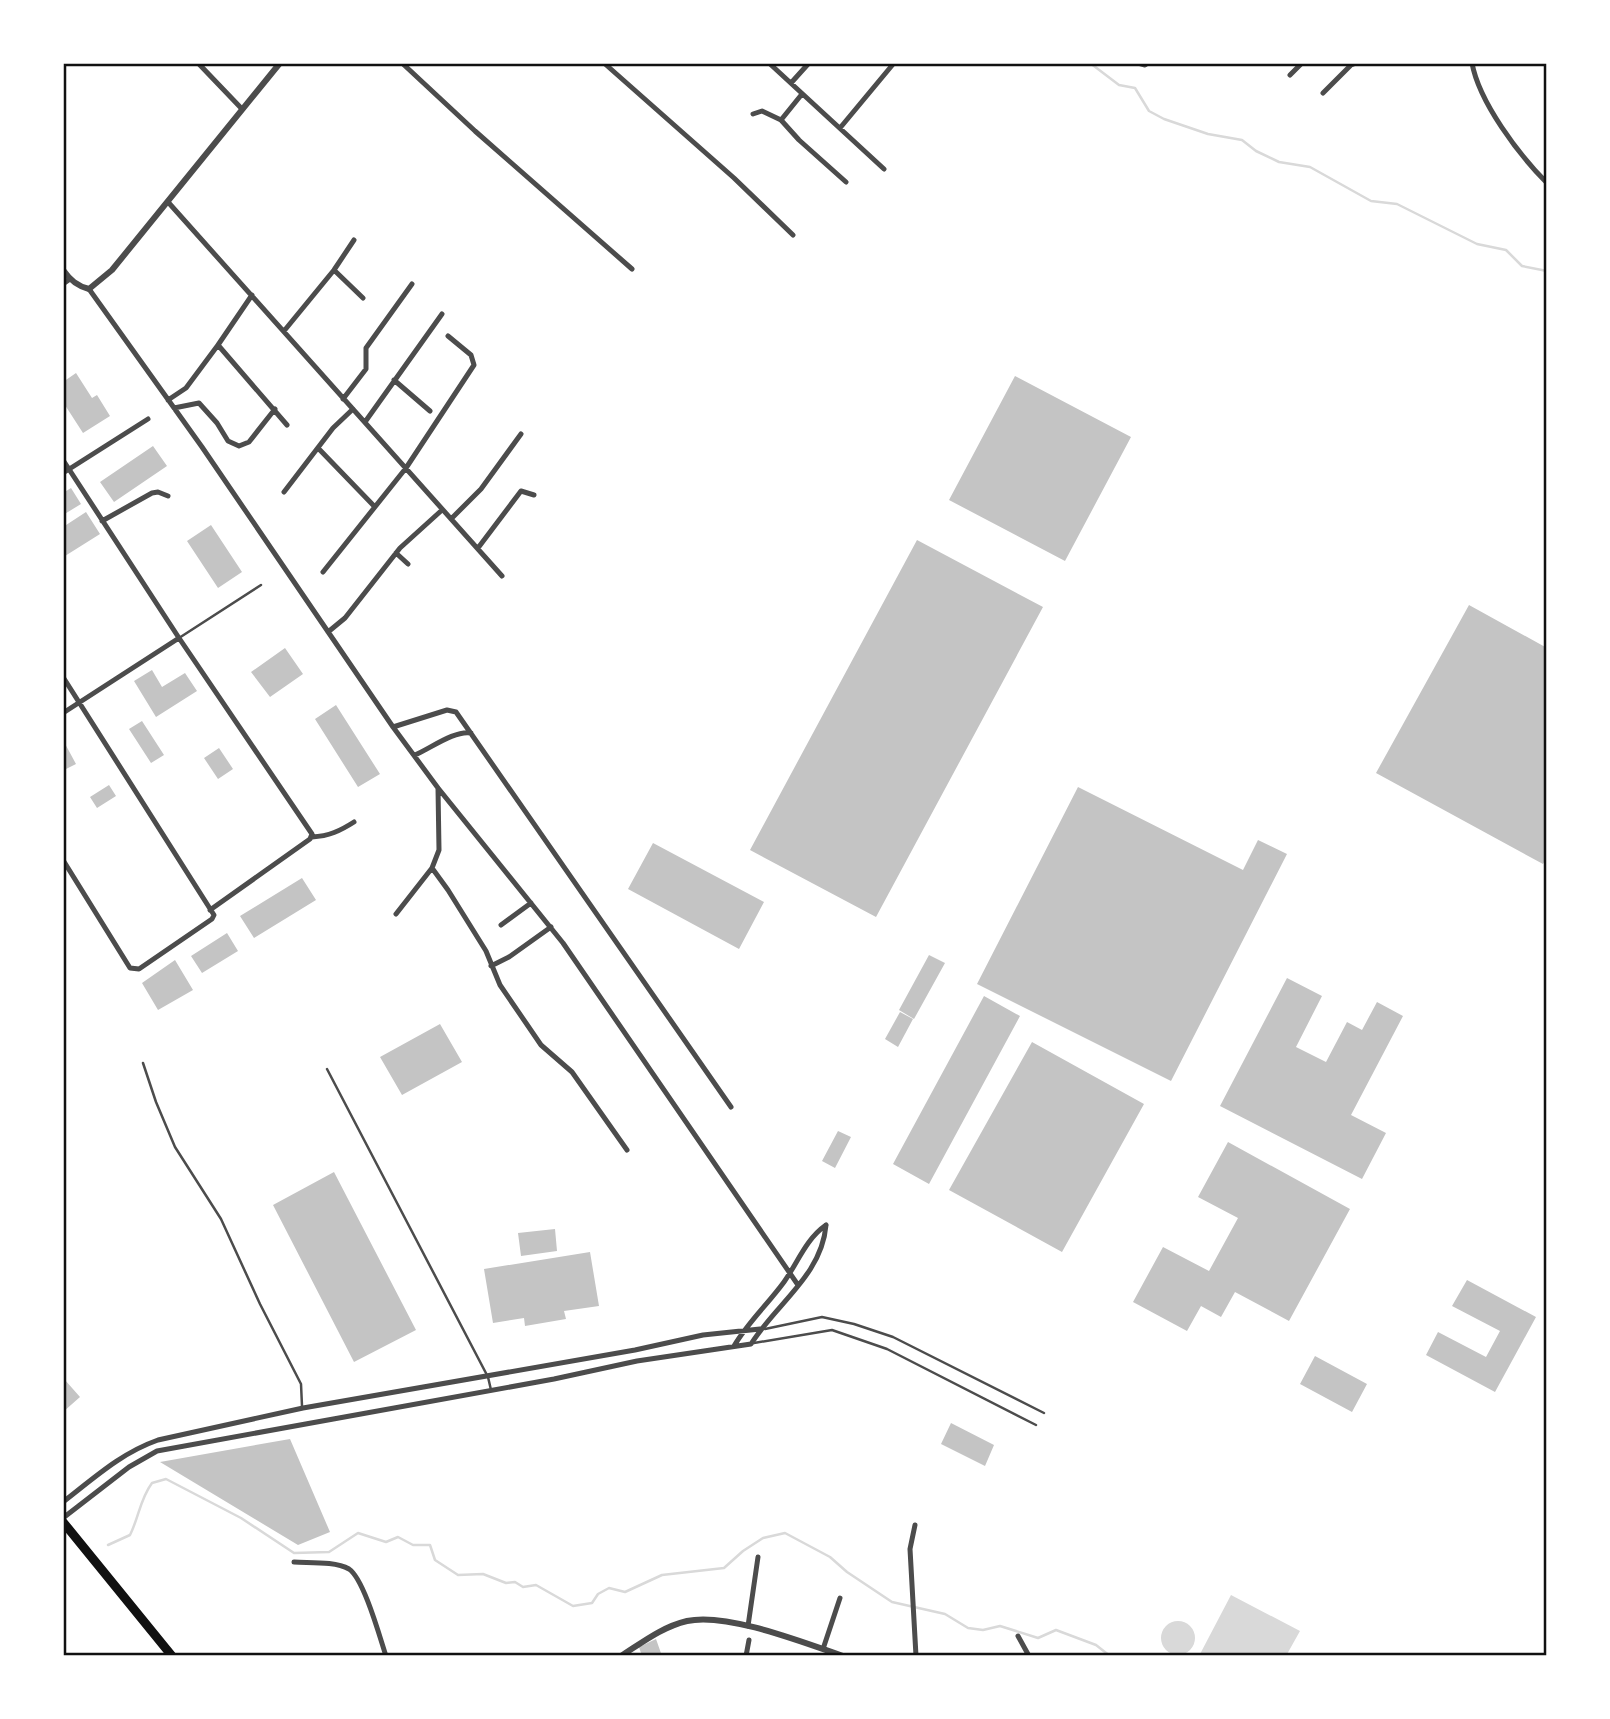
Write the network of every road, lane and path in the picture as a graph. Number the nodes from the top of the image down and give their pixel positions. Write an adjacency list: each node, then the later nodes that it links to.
1 (198, 63): 17 (street)
2 (280, 63): 17 (street)
3 (402, 63): 27 (street)
4 (604, 63): 25 (street)
5 (769, 63): 14 (street)
6 (809, 63): 14 (street)
7 (893, 63): 20 (street)
8 (1138, 63): 9 (street)
9 (1148, 63)
10 (1302, 63): 13 (street)
11 (1356, 63): 15 (street)
12 (1472, 63): 23 (street)
13 (1290, 75)
14 (791, 83): 16 (street)
15 (1323, 93)
16 (802, 94): 19 (street); 20 (street)
17 (242, 109): 24 (street)
18 (753, 114): 19 (street)
19 (780, 120): 22 (street)
20 (840, 128): 21 (street)
21 (884, 169)
22 (846, 182)
23 (1547, 183)
24 (168, 202): 32 (street); 33 (street)
25 (793, 234)
26 (354, 240): 29 (street)
27 (632, 269)
28 (63, 270): 30 (street)
29 (334, 270): 34 (street); 36 (street)
30 (66, 281): 32 (street)
31 (412, 284): 40 (street)
32 (89, 289): 41 (street)
33 (251, 295): 36 (street); 38 (street)
34 (363, 298)
35 (442, 314): 39 (street)
36 (284, 331): 40 (street)
37 (448, 335): 52 (street)
38 (219, 345): 41 (street); 43 (street)
39 (394, 380): 45 (street); 47 (street)
40 (343, 399): 44 (street)
41 (168, 400): 42 (street)
42 (174, 408): 43 (street); 67 (street)
43 (275, 409): 48 (street)
44 (353, 409): 47 (street); 50 (street)
45 (429, 411)
46 (148, 419): 53 (street)
47 (365, 422): 52 (street)
48 (287, 425)
49 (521, 434): 59 (street)
50 (318, 448): 54 (street); 57 (street)
51 (63, 460): 53 (street)
52 (406, 468): 57 (street); 58 (street)
53 (66, 471): 60 (street)
54 (284, 492)
55 (534, 495): 61 (street)
56 (168, 496): 60 (street)
57 (374, 506): 64 (street)
58 (442, 510): 59 (street); 62 (street)
59 (451, 519): 61 (street)
60 (102, 521): 68 (street)
61 (478, 548): 65 (street)
62 (396, 553): 63 (street); 67 (street)
63 (408, 564)
64 (323, 572)
65 (502, 576)
66 (261, 584): 68 (lane)
67 (328, 632): 72 (street)
68 (179, 638): 70 (street); 77 (street)
69 (63, 677): 70 (street)
70 (80, 703): 71 (street); 81 (street)
71 (63, 713)
72 (393, 727): 73 (street); 74 (street)
73 (471, 733): 74 (street); 88 (street)
74 (415, 755): 75 (street)
75 (438, 788): 79 (street); 80 (street)
76 (354, 822): 77 (street)
77 (312, 837): 81 (street)
78 (63, 860): 81 (street)
79 (432, 868): 82 (street); 85 (street)
80 (531, 903): 83 (street); 84 (street)
81 (210, 910)
82 (397, 914)
83 (501, 925)
84 (551, 927): 85 (street); 90 (street)
85 (491, 966): 89 (street)
86 (143, 1063): 100 (lane)
87 (327, 1069): 97 (lane)
88 (731, 1107)
89 (628, 1150)
90 (790, 1272): 91 (street); 91 (street); 93 (street)
91 (799, 1285): 92 (street)
92 (760, 1329): 93 (street); 94 (street); 101 (lane)
93 (743, 1331): 95 (street); 96 (street)
94 (751, 1344): 95 (street); 104 (lane)
95 (734, 1346): 98 (street)
96 (552, 1364): 97 (street); 98 (street)
97 (488, 1377): 99 (lane); 100 (street)
98 (554, 1379): 99 (street)
99 (491, 1391): 103 (street)
100 (303, 1408): 102 (street); 103 (street)
101 (1044, 1413)
102 (245, 1422): 105 (street); 106 (street)
103 (308, 1424): 105 (street)
104 (1037, 1425)
105 (249, 1434): 107 (street)
106 (63, 1502)
107 (63, 1520): 116 (highway)
108 (915, 1525): 121 (street)
109 (758, 1557): 112 (street)
110 (294, 1562): 117 (street)
111 (840, 1598): 115 (street)
112 (748, 1626): 115 (street); 118 (street)
113 (1018, 1636): 122 (street)
114 (749, 1640): 119 (street)
115 (823, 1649): 120 (street)
116 (172, 1656)
117 (386, 1656)
118 (621, 1656)
119 (746, 1656)
120 (843, 1656)
121 (916, 1656)
122 (1029, 1656)

